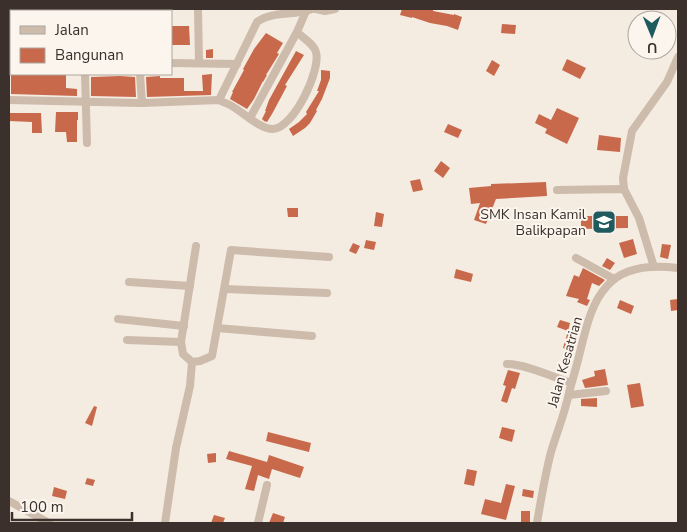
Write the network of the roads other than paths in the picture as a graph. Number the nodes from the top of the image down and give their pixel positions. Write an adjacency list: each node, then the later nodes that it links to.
1 (198, 9): 7 (street)
2 (316, 9): 3 (street)
3 (335, 9)
4 (309, 10): 5 (street); 9 (street)
5 (298, 32): 16 (street); 16 (street)
6 (678, 57): 18 (street)
7 (199, 62): 8 (street); 9 (street)
8 (172, 63)
9 (237, 64): 13 (street)
10 (85, 75): 14 (street)
11 (140, 75): 15 (street)
12 (9, 100): 14 (street)
13 (219, 100): 15 (street); 16 (street)
14 (86, 102): 15 (street); 17 (street)
15 (142, 103)
16 (250, 118)
17 (87, 143)
18 (624, 188): 19 (street); 23 (street)
19 (557, 190)
20 (196, 246): 27 (street)
21 (328, 257): 28 (street)
22 (576, 258): 25 (street)
23 (654, 267): 24 (street, Jalan Kesatrian); 25 (street, Jalan Kesatrian)
24 (678, 268)
25 (614, 279): 38 (street, Jalan Kesatrian)
26 (130, 282): 27 (street)
27 (190, 286): 31 (street)
28 (224, 289): 29 (street); 32 (street)
29 (327, 293)
30 (118, 319): 31 (street)
31 (184, 326): 35 (street)
32 (218, 328): 33 (street); 36 (street)
33 (312, 336)
34 (127, 340): 35 (street)
35 (181, 342): 36 (street)
36 (192, 362): 44 (street)
37 (507, 364): 38 (street)
38 (572, 383): 40 (street, Jalan Kesatrian)
39 (606, 391): 40 (street)
40 (569, 395): 46 (street, Jalan Kesatrian)
41 (267, 485): 45 (street)
42 (9, 501): 43 (street)
43 (49, 523)
44 (166, 523)
45 (258, 523)
46 (537, 523)

